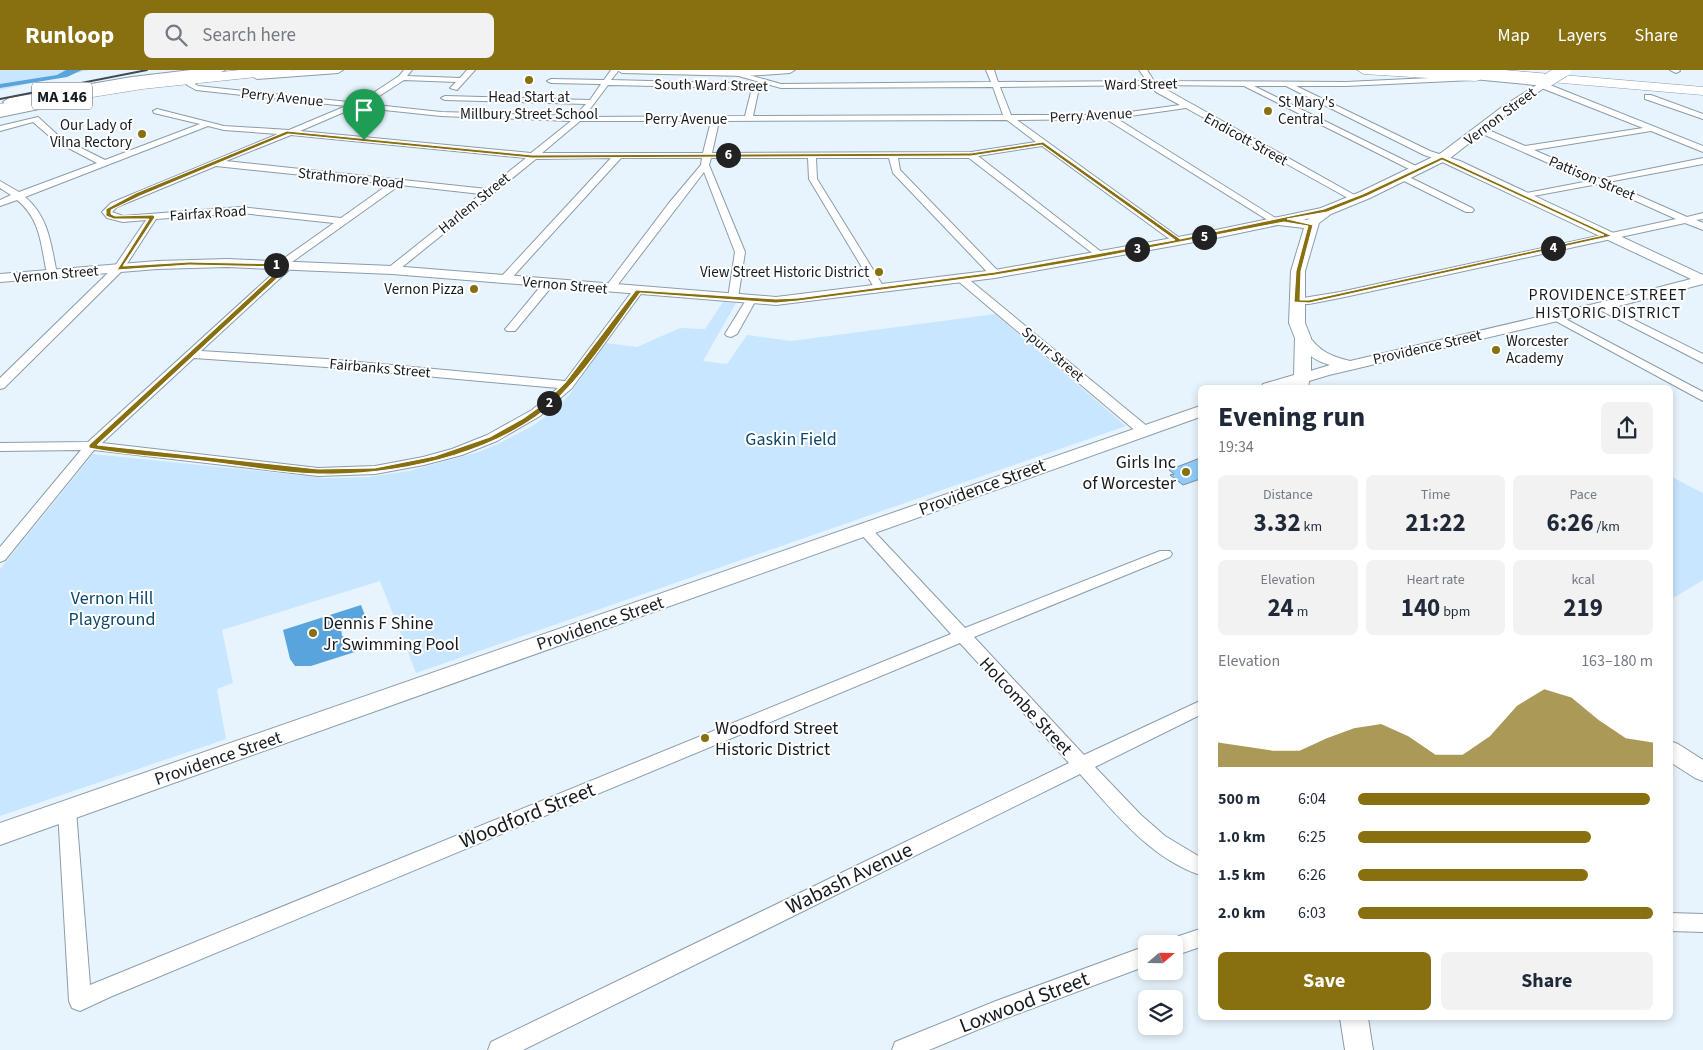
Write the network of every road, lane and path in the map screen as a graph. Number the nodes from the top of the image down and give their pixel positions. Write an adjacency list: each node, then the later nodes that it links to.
1 (171, 70): 43 (highway, MA 146)
2 (219, 70): 43 (main road)
3 (244, 70): 35 (main road)
4 (285, 70): 35 (highway, MA 146)
5 (338, 70): 25 (main road)
6 (408, 70): 22 (street)
7 (471, 70): 23 (street)
8 (615, 70): 27 (street, Harlem Street)
9 (622, 70): 18 (main road)
10 (790, 70): 18 (main road)
11 (990, 70): 29 (street)
12 (1143, 70): 30 (street, Endicott Street)
13 (1364, 70): 21 (highway)
14 (1457, 70): 39 (highway)
15 (1518, 70): 38 (highway)
16 (1564, 70): 28 (main road, Vernon Street, bridge)
17 (1598, 70): 24 (highway)
18 (738, 73): 36 (street, Ward Street)
19 (854, 74): 37 (street)
20 (1318, 77): 33 (street)
21 (1477, 77): 28 (main road, Ward Street); 33 (street, Ward Street)
22 (402, 78): 23 (street); 44 (street, Fairfax Road)
23 (462, 80): 42 (street)
24 (1703, 80)
25 (192, 81): 44 (street, Perry Avenue); 47 (main road)
26 (551, 82): 27 (street, South Ward Street)
27 (606, 82): 34 (street, South Ward Street); 42 (street, Harlem Street)
28 (1546, 82): 40 (highway); 56 (street); 57 (main road, Vernon Street)
29 (997, 84): 30 (street, Ward Street); 37 (street, Ward Street); 48 (street)
30 (1153, 84): 31 (street, Ward Street); 45 (street, Endicott Street)
31 (1244, 84): 32 (street, Ward Street); 72 (street)
32 (1286, 84): 33 (street, Ward Street); 67 (street)
33 (1326, 84)
34 (756, 85): 36 (street, South Ward Street); 51 (street)
35 (125, 86): 43 (highway, MA 146)
36 (781, 86): 37 (street, Ward Street)
37 (856, 86)
38 (1703, 86)
39 (1703, 91)
40 (1703, 96)
41 (1648, 97): 50 (street)
42 (592, 102): 52 (street, Harlem Street)
43 (3, 105)
44 (358, 105): 52 (street, Perry Avenue); 58 (street, Fairfax Road)
45 (1187, 106): 49 (street, Perry Avenue); 80 (street, Endicott Street)
46 (157, 111): 54 (street)
47 (0, 114)
48 (1008, 117): 49 (street, Perry Avenue); 51 (street, Perry Avenue); 59 (street)
49 (1108, 117): 88 (street)
50 (1703, 117)
51 (749, 118): 53 (street, Perry Avenue)
52 (578, 119): 53 (street, Perry Avenue); 65 (street, Harlem Street)
53 (715, 119): 68 (street)
54 (205, 124): 58 (street); 70 (street)
55 (0, 129): 70 (street)
56 (1652, 129): 60 (street); 61 (street)
57 (1481, 130): 60 (street, Pattison Street); 67 (main road, Vernon Street)
58 (287, 132): 65 (street); 71 (street, Fairfax Road)
59 (1043, 143): 64 (street); 92 (street)
60 (1524, 149): 74 (street, Pattison Street)
61 (1703, 149)
62 (812, 155): 63 (street); 68 (street); 105 (street)
63 (893, 155): 64 (street); 98 (street)
64 (971, 155): 93 (street)
65 (532, 156): 66 (street); 77 (street, Harlem Street)
66 (618, 156): 68 (street); 101 (street)
67 (1442, 158): 72 (main road, Vernon Street); 79 (street)
68 (706, 160): 104 (street); 107 (street)
69 (1703, 161): 74 (street)
70 (105, 163): 78 (street)
71 (215, 163): 75 (street, Strathmore Road); 85 (street, Fairfax Road)
72 (1417, 170): 73 (main road, Vernon Street)
73 (1403, 177): 80 (main road, Vernon Street); 82 (street)
74 (1599, 182): 79 (street); 86 (street, Pattison Street)
75 (397, 183): 77 (street, Strathmore Road); 87 (street)
76 (0, 184): 78 (street)
77 (488, 192): 96 (street, Harlem Street)
78 (17, 196): 81 (street); 97 (street)
79 (1525, 196): 91 (street)
80 (1355, 199): 83 (main road, Vernon Street)
81 (0, 203)
82 (1469, 210)
83 (1326, 211): 88 (street, Vernon Street); 89 (main road)
84 (1703, 216): 86 (street)
85 (153, 217): 87 (street, Fairfax Road); 95 (street)
86 (1686, 219): 90 (street, Pattison Street); 91 (street)
87 (343, 221): 94 (street)
88 (1274, 221): 89 (main road); 92 (street, Vernon Street)
89 (1311, 225): 109 (main road)
90 (1703, 227)
91 (1610, 236): 102 (street); 109 (street)
92 (1180, 241): 93 (street, Vernon Street)
93 (1100, 256): 98 (street, Vernon Street)
94 (286, 265): 95 (street, Vernon Street); 96 (street, Vernon Street); 115 (street)
95 (119, 268): 97 (street, Vernon Street); 119 (street)
96 (392, 270): 101 (street, Vernon Street)
97 (52, 274): 99 (street, Vernon Street)
98 (995, 274): 100 (street, Vernon Street)
99 (0, 278)
100 (962, 279): 105 (street, Vernon Street); 124 (street, Spurr Street)
101 (504, 280): 103 (street, Vernon Street)
102 (1703, 280): 110 (street, Providence Street)
103 (549, 284): 104 (street, Vernon Street); 112 (street)
104 (609, 289): 106 (street, Vernon Street)
105 (880, 289): 108 (street, Vernon Street)
106 (638, 291): 107 (street, Vernon Street); 120 (street)
107 (733, 298): 108 (street, Vernon Street)
108 (751, 300): 113 (street)
109 (1297, 302): 114 (main road)
110 (1602, 307): 111 (street, Providence Street); 116 (street)
111 (1556, 317): 117 (street, Providence Street); 122 (street)
112 (511, 329)
113 (731, 334)
114 (1303, 338): 117 (street, Providence Street); 118 (main road)
115 (192, 354): 120 (street, Fairbanks Street); 125 (street)
116 (1703, 358)
117 (1354, 364): 118 (street, Providence Street)
118 (1301, 383): 121 (main road, Providence Street)
119 (0, 385)
120 (568, 385): 125 (street)
121 (1288, 385)
122 (1703, 397)
123 (1198, 412): 124 (main road, Providence Street)
124 (1143, 430): 127 (main road, Providence Street)
125 (91, 446): 126 (street); 129 (street)
126 (0, 447)
127 (864, 530): 130 (street, Holcombe Street); 135 (main road, Providence Street)
128 (1165, 554): 130 (street, Woodford Street)
129 (0, 556)
130 (961, 636): 133 (street, Holcombe Street); 135 (street, Woodford Street)
131 (1198, 708): 133 (street, Wabash Avenue)
132 (1673, 752): 134 (street)
133 (1081, 766): 137 (street, Holcombe Street); 144 (street, Wabash Avenue)
134 (1703, 772)
135 (67, 811): 136 (main road, Providence Street)
136 (0, 834)
137 (1198, 866)
138 (1673, 922): 139 (street)
139 (1703, 923)
140 (1198, 939): 141 (street)
141 (1183, 944)
142 (1138, 959): 145 (street, Loxwood Street)
143 (1354, 1020): 146 (street)
144 (499, 1050)
145 (903, 1050)
146 (1359, 1050)

